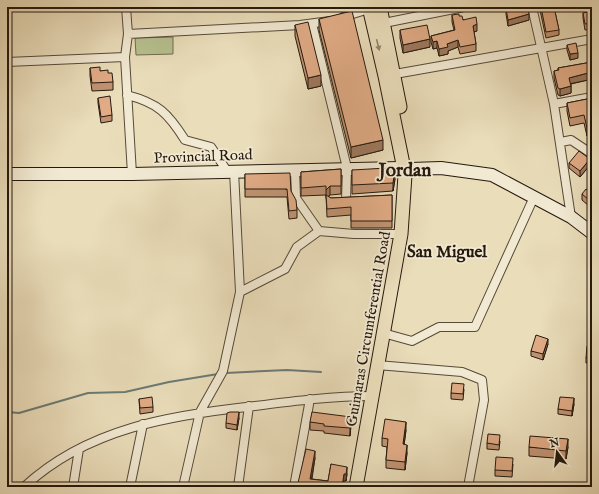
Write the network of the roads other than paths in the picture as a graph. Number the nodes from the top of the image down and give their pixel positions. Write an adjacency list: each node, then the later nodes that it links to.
1 (126, 7): 7 (street)
2 (464, 7): 5 (street)
3 (532, 7): 9 (street)
4 (373, 8): 5 (main road, Guimaras Circumferential Road); 6 (street); 19 (main road, Guimaras Circumferential Road, one-way to 19)
5 (384, 23): 12 (main road, Guimaras Circumferential Road)
6 (312, 24): 7 (street); 18 (street)
7 (128, 34): 10 (street)
8 (592, 39): 9 (street)
9 (541, 48): 12 (street); 15 (street)
10 (125, 57): 11 (street); 13 (street)
11 (7, 62)
12 (395, 74): 19 (main road, Guimaras Circumferential Road)
13 (127, 95): 21 (street); 23 (street)
14 (592, 97): 15 (street)
15 (554, 104): 16 (street)
16 (561, 142): 17 (street); 26 (street)
17 (592, 154)
18 (347, 168): 19 (street, Provincial Road); 20 (street, Provincial Road); 25 (street)
19 (405, 168): 24 (street, Provincial Road); 29 (main road, Guimaras Circumferential Road)
20 (295, 170): 21 (street, Provincial Road); 27 (street)
21 (230, 171): 23 (street, Provincial Road); 30 (street)
22 (7, 174): 23 (street, Provincial Road)
23 (132, 174)
24 (534, 197): 26 (street, Provincial Road); 31 (street)
25 (346, 200)
26 (571, 217): 28 (street, Provincial Road)
27 (318, 231): 29 (street); 30 (street)
28 (592, 233)
29 (401, 234): 31 (main road, Guimaras Circumferential Road)
30 (240, 292): 36 (street)
31 (383, 333): 32 (main road, Guimaras Circumferential Road)
32 (377, 365): 33 (main road, Guimaras Circumferential Road); 46 (street)
33 (373, 396): 34 (street); 45 (main road, Guimaras Circumferential Road)
34 (310, 399): 35 (street); 44 (street)
35 (249, 406): 36 (street); 43 (street)
36 (200, 412): 37 (street); 42 (street)
37 (143, 424): 38 (street); 41 (street)
38 (79, 449): 39 (street); 40 (street)
39 (24, 487)
40 (73, 487)
41 (130, 487)
42 (183, 487)
43 (238, 487)
44 (294, 487)
45 (356, 487)
46 (468, 487)

